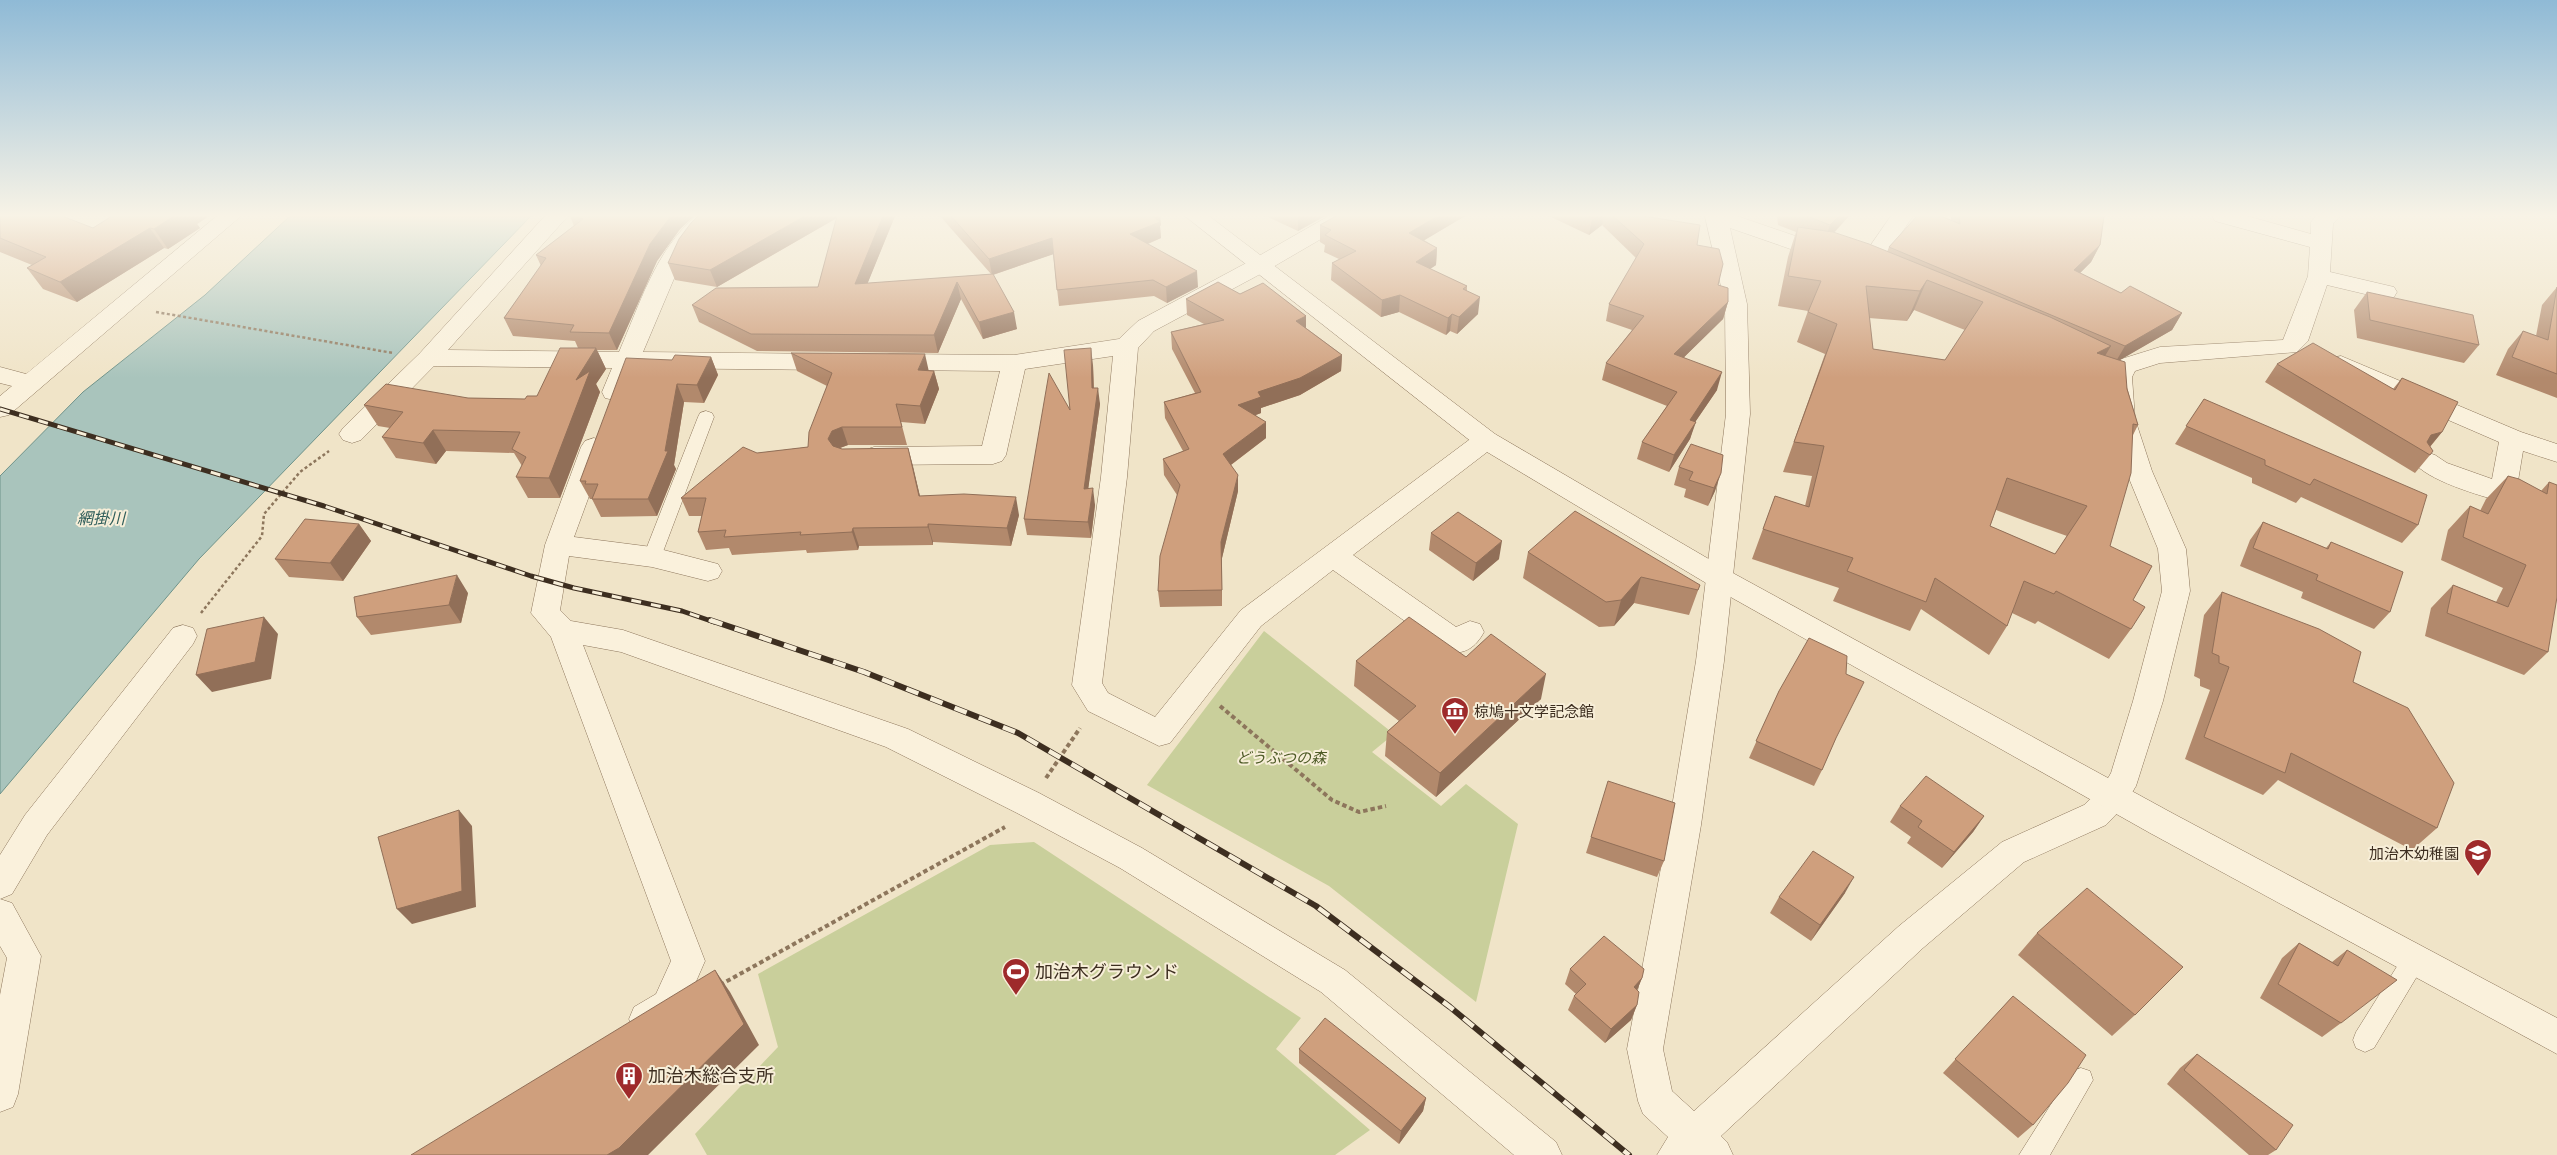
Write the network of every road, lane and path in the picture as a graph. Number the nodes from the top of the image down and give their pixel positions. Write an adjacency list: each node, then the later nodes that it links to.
1 (165, 270): 18 (street)
2 (508, 270): 14 (street)
3 (666, 270): 15 (street)
4 (1251, 270): 12 (street)
5 (1263, 270): 23 (street)
6 (1729, 270): 31 (street)
7 (2319, 270): 8 (street)
8 (2319, 276): 9 (street); 11 (street)
9 (2386, 292)
10 (150, 312): 13 (path)
11 (2296, 341): 22 (street); 37 (street)
12 (1126, 346): 16 (street); 36 (street)
13 (395, 354)
14 (428, 358): 15 (street); 21 (street)
15 (626, 360): 16 (street); 27 (street)
16 (1014, 363): 25 (street)
17 (0, 375): 18 (street)
18 (30, 383): 19 (street)
19 (0, 409)
20 (706, 417): 29 (lane)
21 (352, 434): 34 (path)
22 (2512, 438): 24 (street); 26 (street)
23 (1486, 440): 28 (street); 31 (street)
24 (2557, 453)
25 (848, 456)
26 (2426, 461)
27 (558, 545): 29 (street); 32 (street)
28 (1332, 556): 33 (street); 35 (street)
29 (652, 558): 30 (street)
30 (708, 571)
31 (1721, 579): 37 (street); 49 (street)
32 (563, 631): 38 (street); 43 (street)
33 (1470, 632)
34 (183, 636): 40 (street)
35 (1196, 686): 36 (street); 39 (path)
36 (1098, 702): 38 (path)
37 (2113, 797): 42 (street); 49 (street)
38 (1028, 803): 43 (path); 50 (street)
39 (1386, 806)
40 (0, 884)
41 (0, 914): 48 (street)
42 (2414, 960): 45 (street); 46 (lane)
43 (668, 1006): 44 (street)
44 (617, 1037)
45 (2557, 1037)
46 (2365, 1040)
47 (2081, 1080): 51 (lane)
48 (0, 1094)
49 (1694, 1149)
50 (1542, 1155)
51 (2032, 1155)

